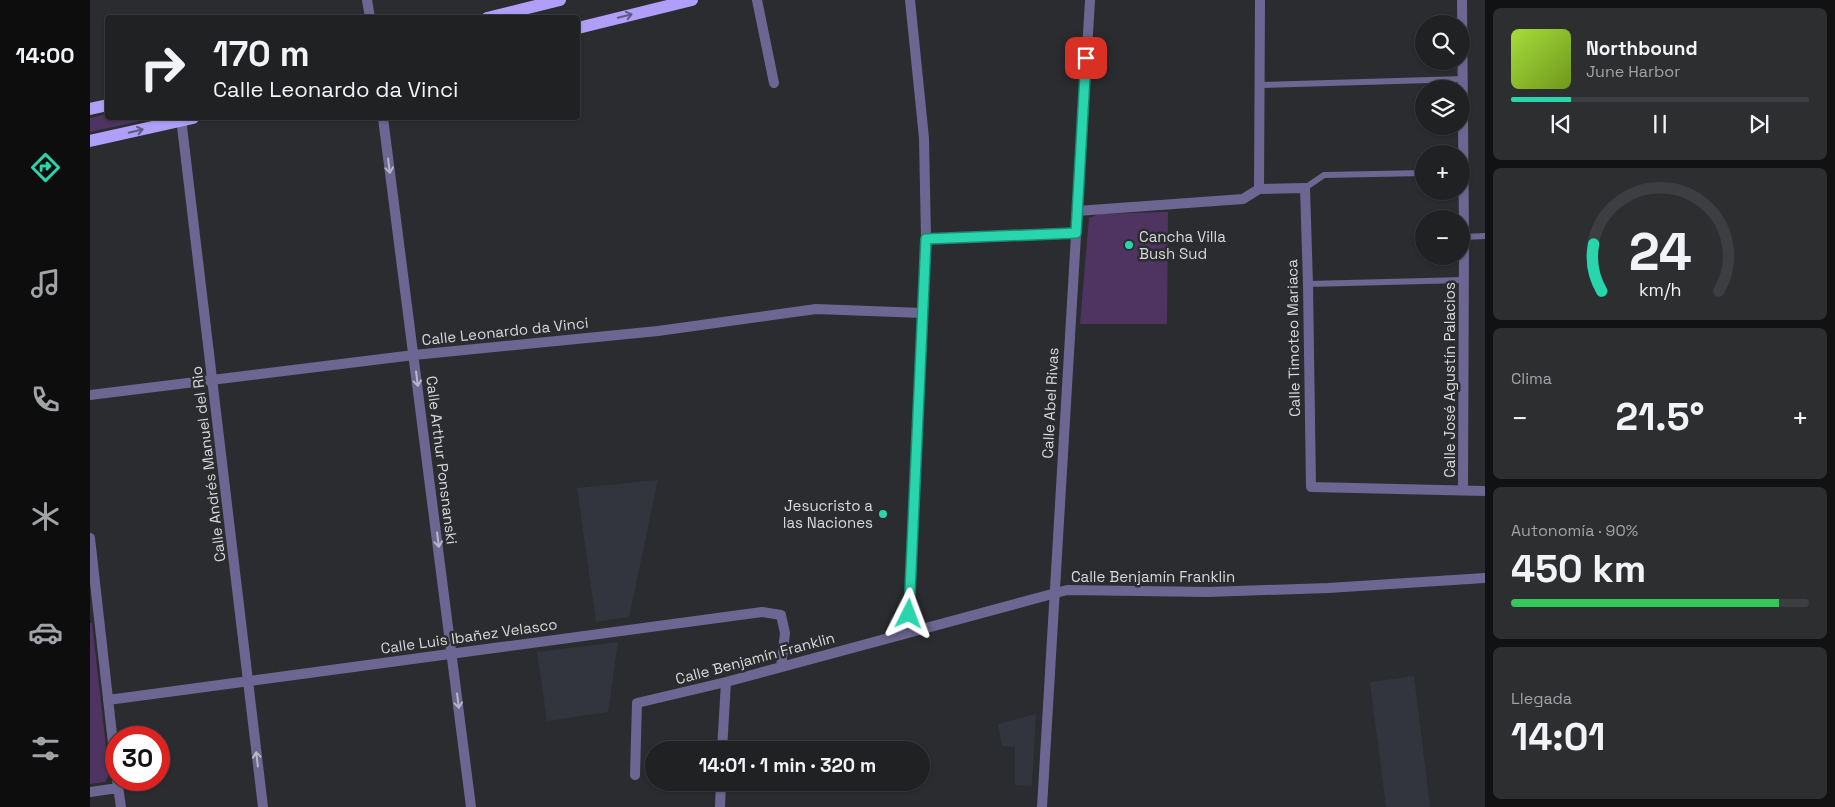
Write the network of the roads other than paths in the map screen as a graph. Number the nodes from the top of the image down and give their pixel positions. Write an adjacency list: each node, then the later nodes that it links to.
1 (367, 0): 9 (street)
2 (560, 0): 10 (main road)
3 (692, 0): 11 (main road, one-way to 3)
4 (757, 0): 13 (street)
5 (910, 0): 29 (street)
6 (1090, 0): 25 (street, Calle Abel Rivas)
7 (1260, 0): 14 (street)
8 (1462, 0): 12 (street, Calle José Agustín Palacios)
9 (370, 15)
10 (499, 15)
11 (580, 28)
12 (1464, 79): 14 (lane); 21 (street, Calle José Agustín Palacios)
13 (774, 83)
14 (1260, 85): 24 (street)
15 (105, 106): 16 (main road)
16 (90, 109)
17 (178, 120): 20 (main road, one-way to 17)
18 (186, 120): 35 (street, Calle Andrés Manuel del Rio)
19 (383, 120): 34 (street, Calle Arthur Ponsnanski, one-way to 34)
20 (90, 141)
21 (1463, 145)
22 (1415, 173): 23 (lane)
23 (1305, 188): 24 (street); 32 (street, Calle Timoteo Mariaca)
24 (1260, 189): 25 (street)
25 (1077, 211): 26 (street, Calle Abel Rivas)
26 (1076, 233): 29 (street); 41 (street, Calle Abel Rivas)
27 (1485, 236): 28 (lane)
28 (1470, 237)
29 (926, 239): 33 (street)
30 (1464, 265): 31 (street, Calle José Agustín Palacios)
31 (1464, 280): 32 (lane); 37 (street, Calle José Agustín Palacios)
32 (1308, 284): 37 (street, Calle Timoteo Mariaca)
33 (923, 313): 34 (street, Calle Leonardo da Vinci); 42 (street)
34 (414, 356): 35 (street, Calle Leonardo da Vinci); 43 (street, Calle Arthur Ponsnanski, one-way to 43)
35 (214, 379): 36 (street, Calle Leonardo da Vinci); 45 (street, Calle Andrés Manuel del Rio)
36 (90, 395)
37 (1463, 490): 38 (street)
38 (1485, 491)
39 (90, 538): 47 (street)
40 (1485, 578): 41 (street, Calle Benjamín Franklin)
41 (1054, 594): 42 (street, Calle Benjamín Franklin); 59 (street, Calle Abel Rivas)
42 (908, 632): 44 (street, Calle Benjamín Franklin)
43 (452, 653): 44 (street, Calle Luis Ibañez Velasco); 45 (street, Calle Luis Ibañez Velasco); 57 (street, Calle Arthur Ponsnanski, one-way to 57)
44 (781, 667): 46 (street, Calle Benjamín Franklin)
45 (248, 681): 47 (street, Calle Luis Ibañez Velasco); 56 (street, Calle Andrés Manuel del Rio, one-way to 45)
46 (726, 682): 49 (street); 50 (street, Calle Benjamín Franklin)
47 (108, 700): 48 (street)
48 (111, 726)
49 (723, 741)
50 (635, 775)
51 (105, 788): 54 (street)
52 (119, 791): 55 (street)
53 (721, 791): 58 (street)
54 (90, 792)
55 (121, 807)
56 (263, 807)
57 (471, 807)
58 (720, 807)
59 (1042, 807)

